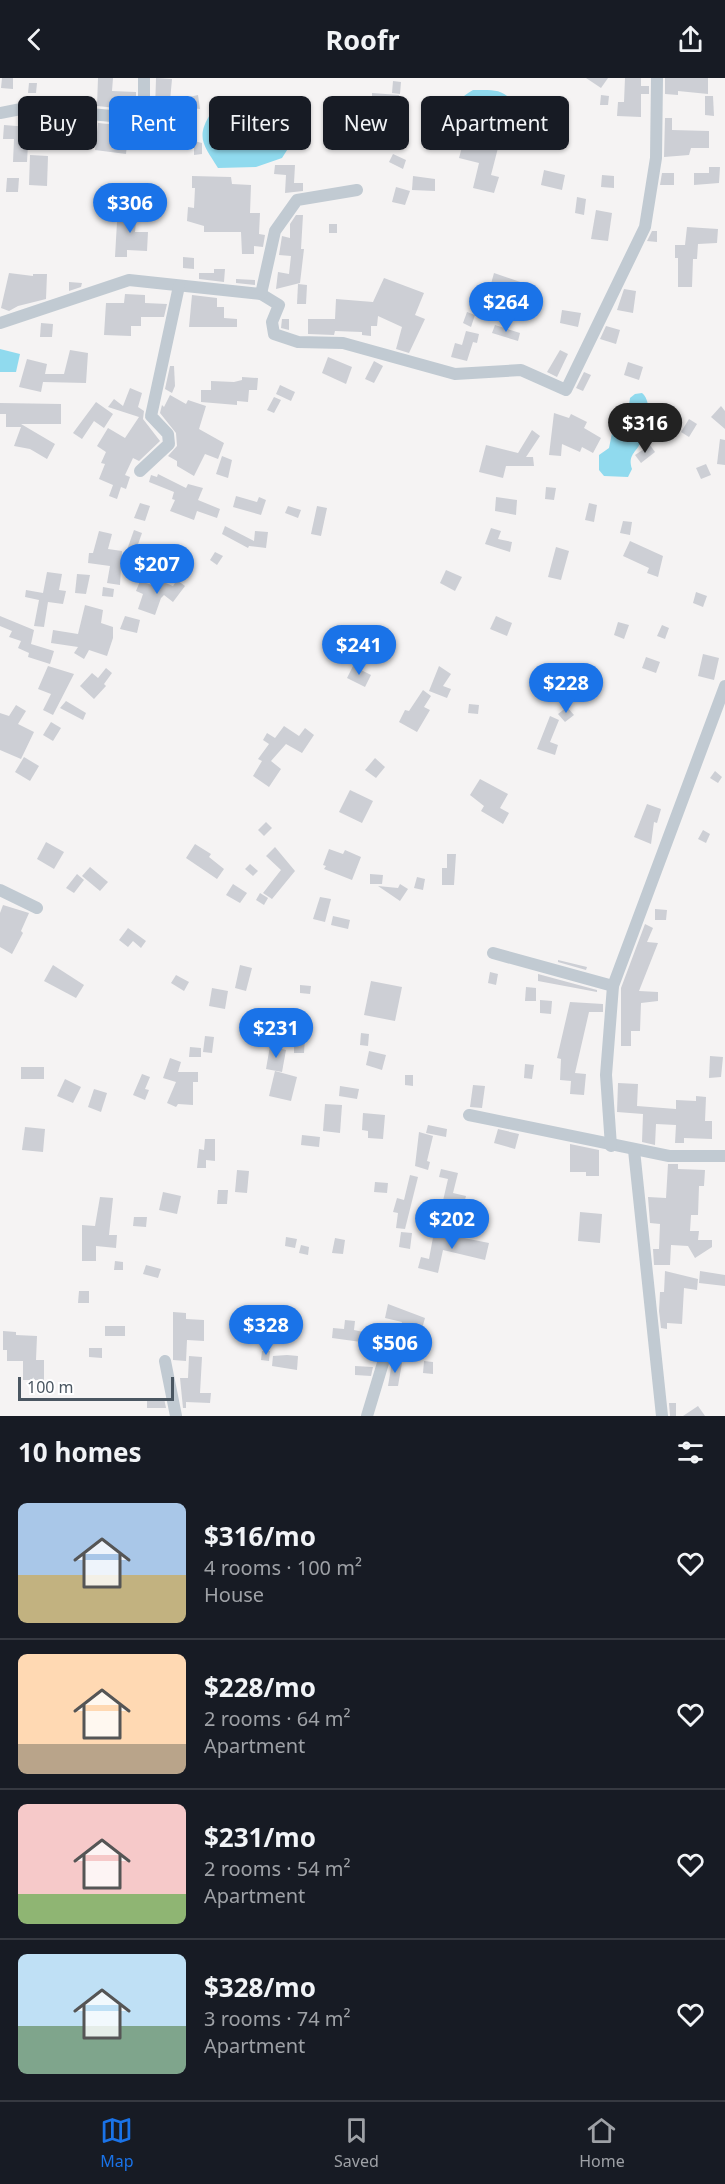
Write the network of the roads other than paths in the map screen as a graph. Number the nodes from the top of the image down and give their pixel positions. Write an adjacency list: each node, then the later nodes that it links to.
1 (144, 78): 3 (street)
2 (657, 78): 6 (street)
3 (0, 113)
4 (357, 190): 6 (street)
5 (179, 286): 6 (street); 7 (street); 8 (street)
6 (261, 294)
7 (0, 323)
8 (140, 471)
9 (725, 686): 13 (street)
10 (0, 890): 11 (street)
11 (37, 908)
12 (493, 953): 13 (street)
13 (613, 986): 15 (street)
14 (469, 1115): 15 (street)
15 (611, 1146): 16 (street)
16 (633, 1150): 17 (street); 22 (street)
17 (725, 1156)
18 (386, 1353): 21 (street)
19 (165, 1360): 20 (street)
20 (176, 1416)
21 (367, 1416)
22 (662, 1416)

